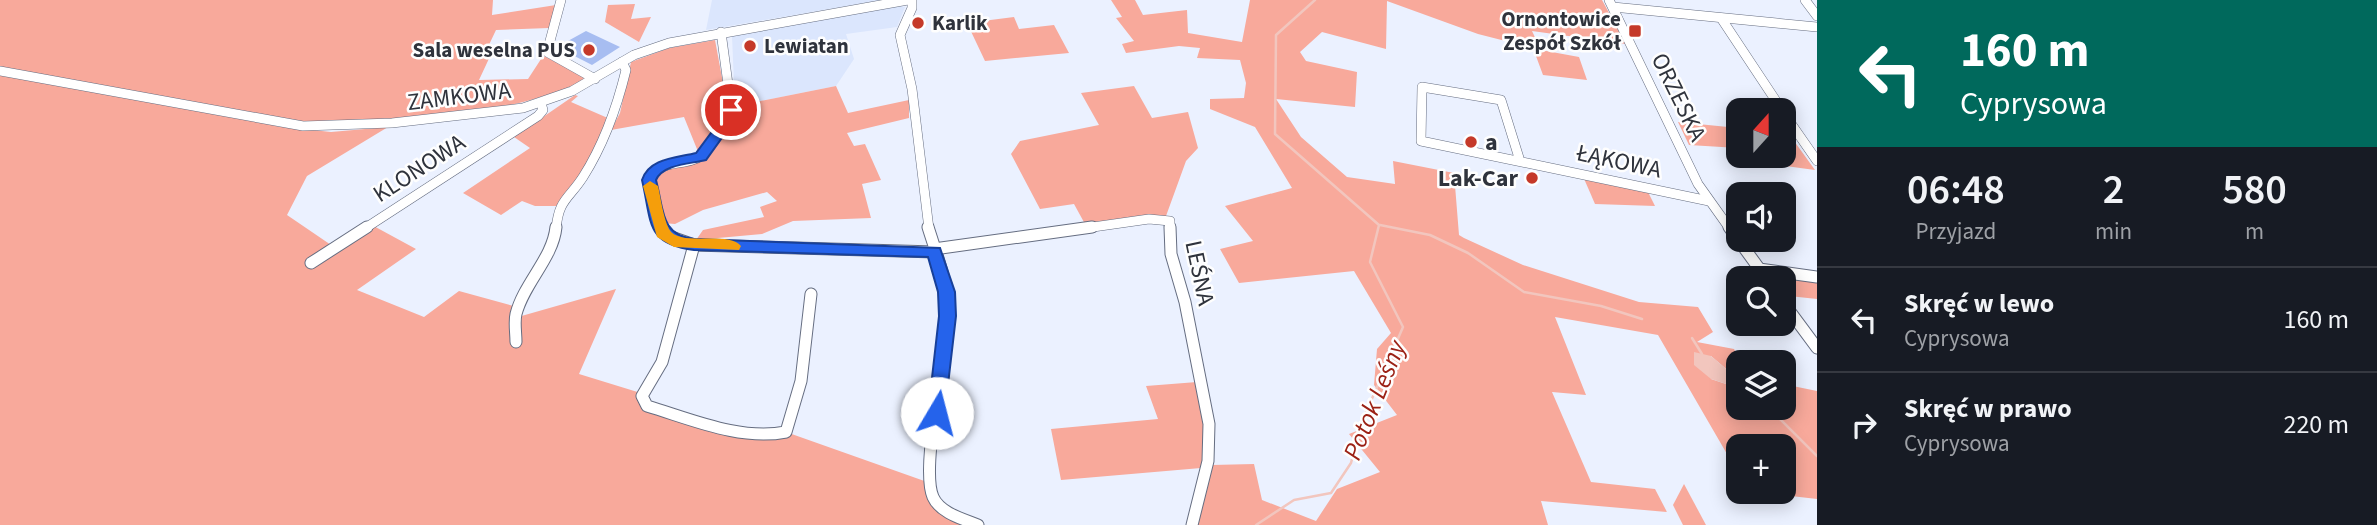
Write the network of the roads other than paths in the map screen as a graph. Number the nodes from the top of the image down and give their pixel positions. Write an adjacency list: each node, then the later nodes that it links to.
1 (561, 0): 11 (street)
2 (910, 0): 8 (street, ZAMKOWA); 19 (street)
3 (1805, 0): 5 (street)
4 (1611, 4): 6 (street); 17 (street, ORZESKA)
5 (1817, 16)
6 (1721, 18): 7 (street); 12 (street)
7 (1817, 27)
8 (721, 32): 9 (street, ZAMKOWA); 18 (street)
9 (622, 61): 11 (street, ZAMKOWA); 26 (street)
10 (0, 71): 13 (street, ZAMKOWA)
11 (595, 79): 13 (street, ZAMKOWA)
12 (1774, 98)
13 (541, 103): 20 (street, KLONOWA)
14 (1796, 130): 16 (street)
15 (1520, 161): 15 (street, ŁĄKOWA); 17 (street, ŁĄKOWA)
16 (1817, 161)
17 (1709, 201): 21 (street, ORZESKA)
18 (694, 244): 19 (street); 24 (street)
19 (934, 250): 28 (street); 29 (street, LEŚNA)
20 (311, 262)
21 (1757, 266)
22 (1796, 275): 23 (street)
23 (1817, 277)
24 (811, 295)
25 (1796, 320): 27 (street)
26 (516, 342)
27 (1817, 348)
28 (978, 525)
29 (1192, 525)

